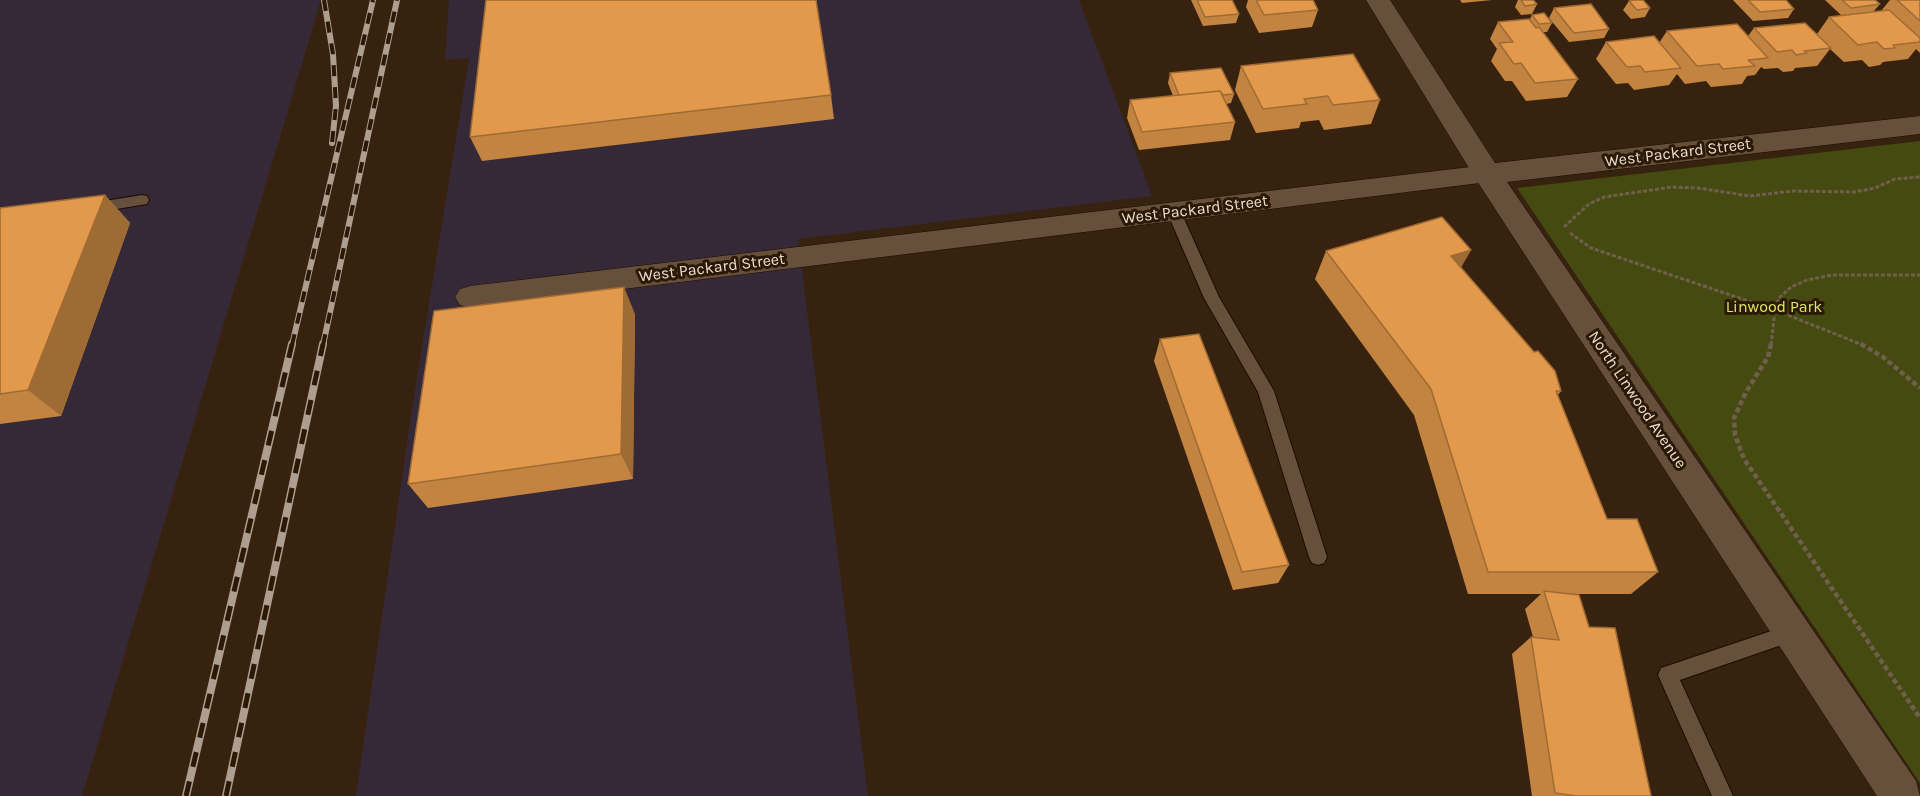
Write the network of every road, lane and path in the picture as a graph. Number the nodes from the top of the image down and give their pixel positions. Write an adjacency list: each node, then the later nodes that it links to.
1 (1378, 0): 3 (street, North Linwood Avenue)
2 (1920, 125): 3 (street, West Packard Street)
3 (1487, 174): 7 (street, West Packard Street); 15 (street, North Linwood Avenue)
4 (1920, 177): 9 (path)
5 (142, 200): 6 (lane)
6 (75, 212)
7 (1174, 212): 11 (street, West Packard Street); 14 (lane)
8 (1559, 220): 9 (path)
9 (1564, 227): 12 (path)
10 (1920, 275): 12 (path)
11 (470, 297)
12 (1775, 310): 13 (path); 16 (path)
13 (1920, 388)
14 (1318, 557)
15 (1792, 633): 17 (lane); 18 (street, North Linwood Avenue)
16 (1920, 718)
17 (1723, 796)
18 (1901, 796)

